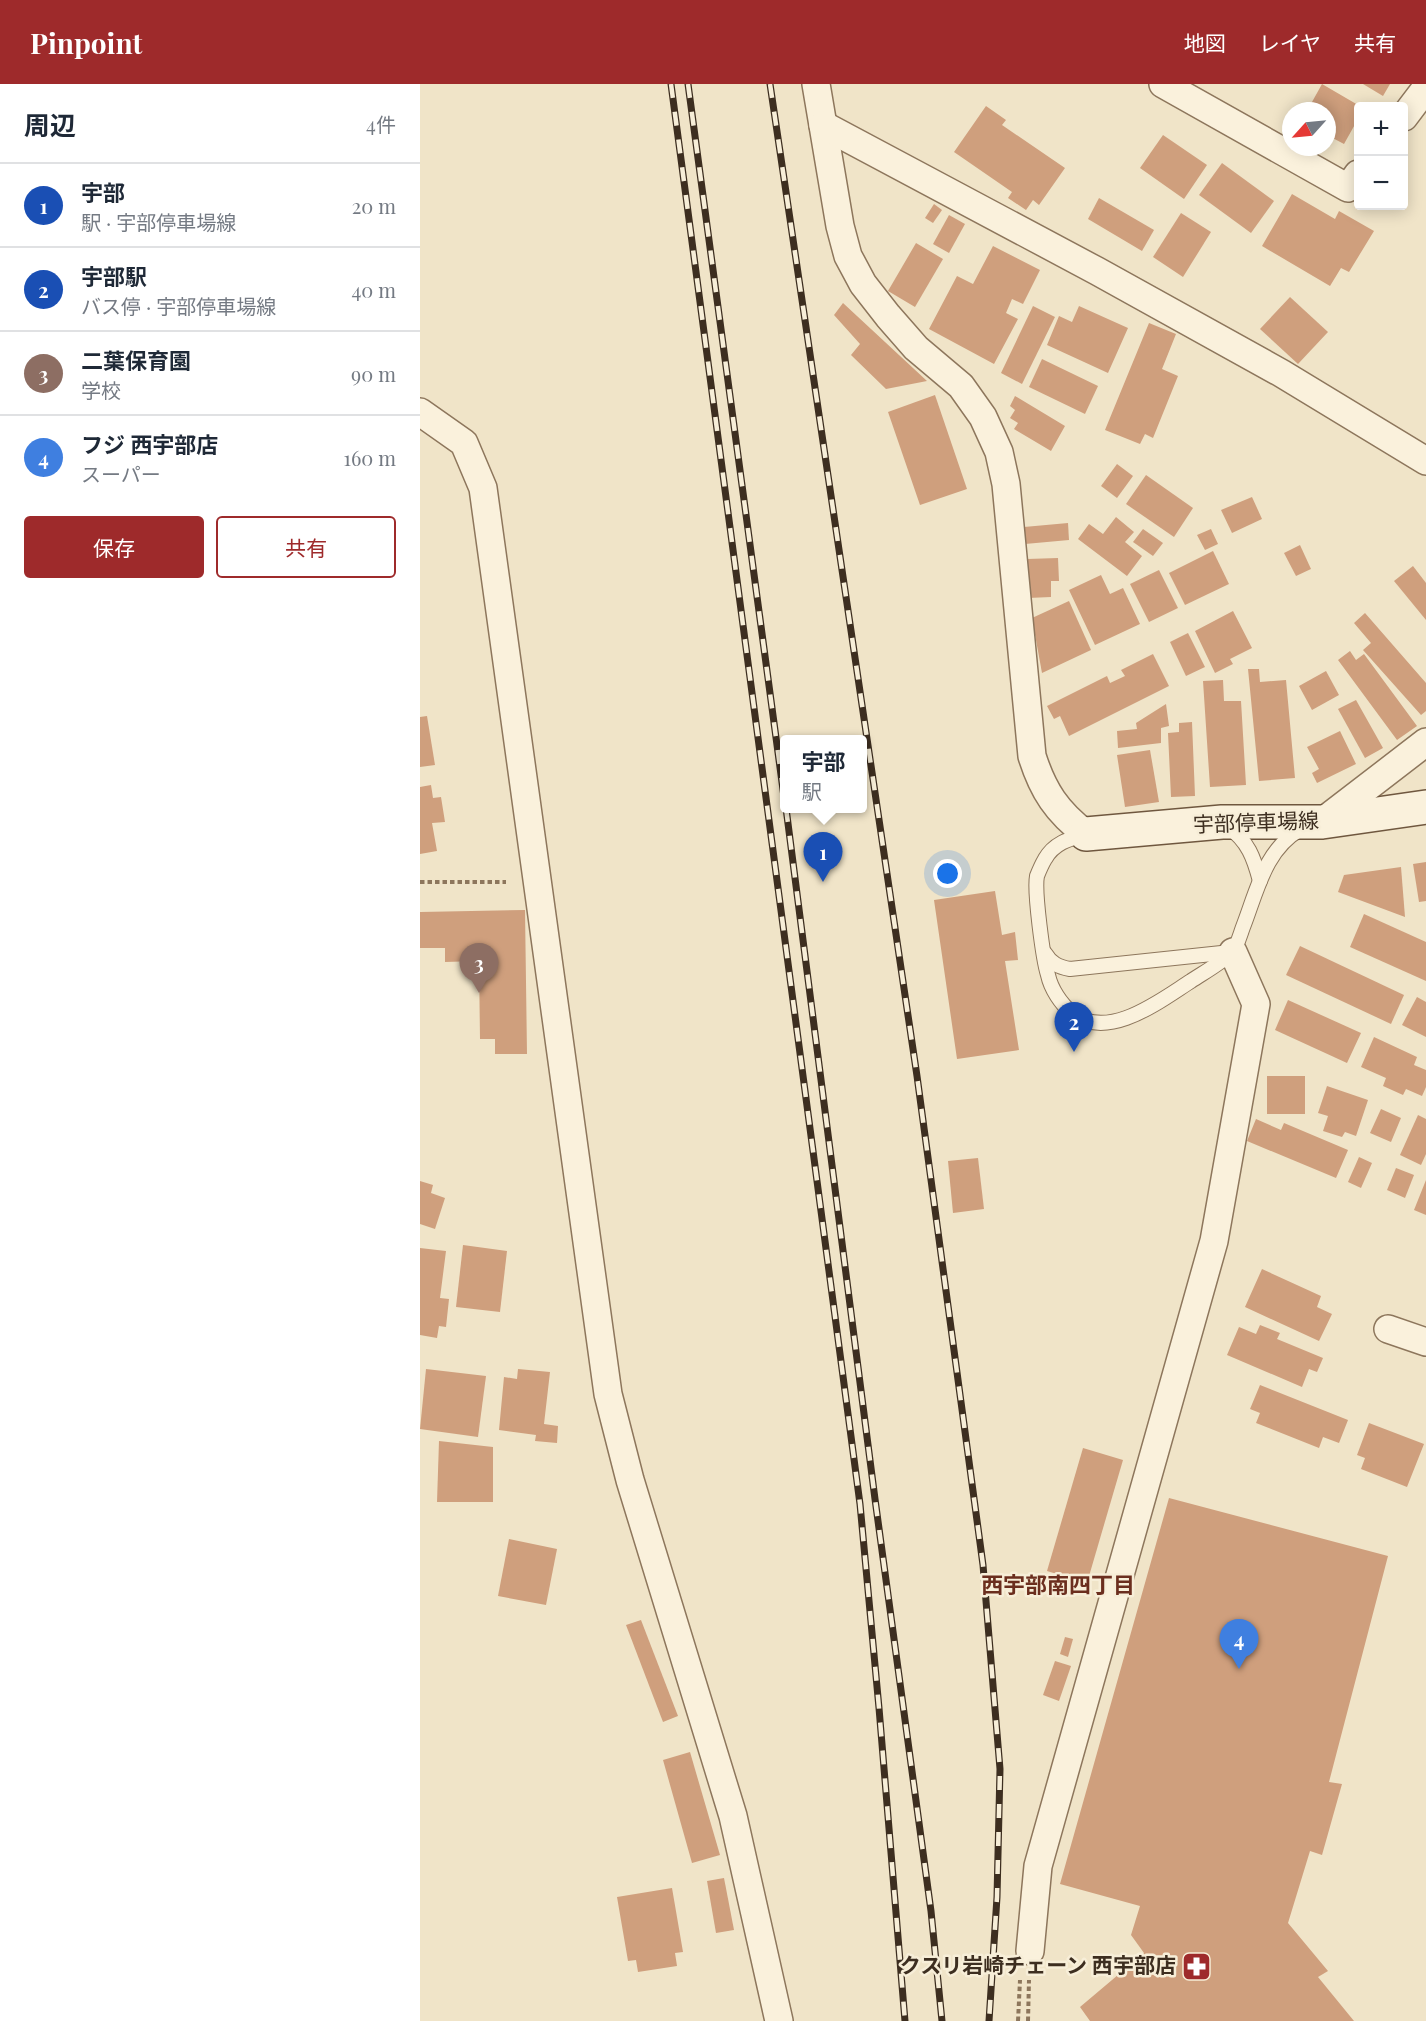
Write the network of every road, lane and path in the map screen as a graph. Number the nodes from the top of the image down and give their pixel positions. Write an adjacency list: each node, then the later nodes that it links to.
1 (816, 84): 5 (street)
2 (1163, 84): 6 (street)
3 (1426, 88): 4 (street)
4 (1408, 112)
5 (823, 125): 8 (street); 13 (street)
6 (1354, 180)
7 (420, 412): 16 (street)
8 (1426, 461)
9 (1426, 742): 12 (street)
10 (1426, 807): 12 (main road, 宇部停車場線)
11 (1222, 822): 12 (main road, 宇部停車場線); 13 (main road, 宇部停車場線); 14 (lane)
12 (1322, 822): 14 (lane)
13 (1086, 834): 17 (lane)
14 (1260, 881): 18 (lane)
15 (420, 882): 16 (path)
16 (537, 882): 23 (street)
17 (1043, 951): 18 (lane); 18 (lane)
18 (1233, 952): 21 (street)
19 (1388, 1329): 20 (street)
20 (1426, 1342)
21 (1030, 1951): 25 (path)
22 (1020, 1979): 24 (path)
23 (778, 2021)
24 (1018, 2021)
25 (1028, 2021)

